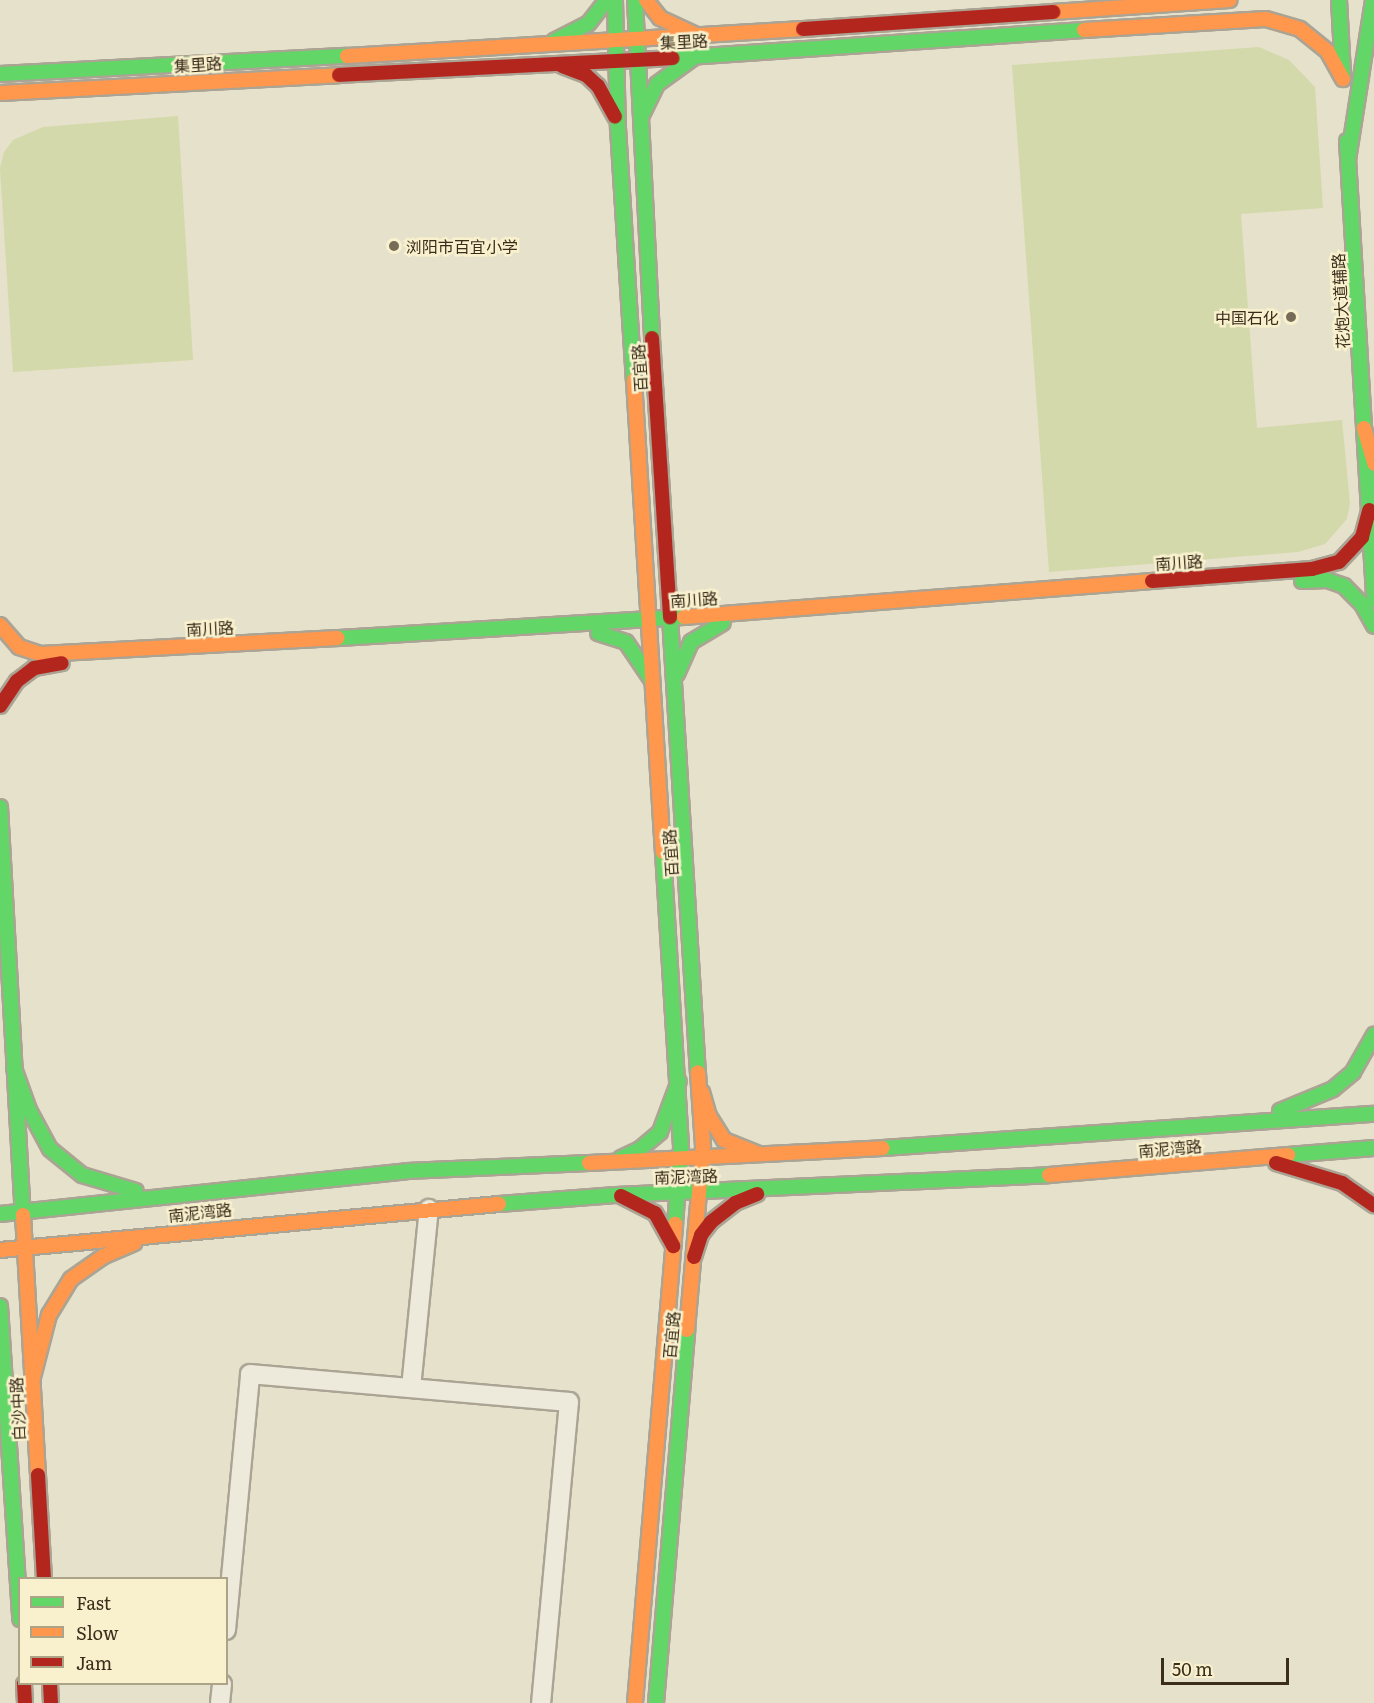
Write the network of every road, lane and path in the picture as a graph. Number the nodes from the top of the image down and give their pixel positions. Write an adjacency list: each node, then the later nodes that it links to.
1 (607, 0): 12 (main road)
2 (615, 0): 11 (main road, 百宜路)
3 (635, 0): 10 (main road, 百宜路)
4 (646, 0): 9 (main road)
5 (1230, 0): 8 (main road, 集里路)
6 (1339, 0): 18 (main road, 花炮大道辅路)
7 (1373, 0): 24 (main road)
8 (998, 8): 9 (main road, 集里路)
9 (707, 36): 10 (main road, 集里路)
10 (636, 40): 11 (main road, 集里路); 14 (main road, 百宜路)
11 (616, 42): 12 (main road, 集里路); 15 (main road, 百宜路)
12 (542, 46): 17 (main road, 集里路)
13 (694, 57): 14 (main road, 集里路); 18 (main road, 集里路); 22 (main road)
14 (637, 60): 15 (main road, 集里路); 22 (main road, 百宜路)
15 (616, 62): 16 (main road, 集里路); 23 (main road, 百宜路)
16 (556, 65): 19 (main road, 集里路); 23 (main road)
17 (0, 72)
18 (1343, 79): 24 (main road, 花炮大道辅路)
19 (26, 92): 20 (main road, 集里路); 21 (main road)
20 (0, 93)
21 (0, 101)
22 (639, 127): 28 (main road, 百宜路)
23 (618, 128): 29 (main road, 百宜路)
24 (1348, 160): 25 (main road, 花炮大道辅路)
25 (1364, 428): 26 (main road); 27 (main road, 花炮大道辅路)
26 (1374, 464)
27 (1369, 510): 30 (main road, 花炮大道辅路); 31 (main road, 南川路)
28 (669, 573): 31 (main road); 32 (main road, 百宜路)
29 (647, 574): 33 (main road, 百宜路); 36 (main road)
30 (1374, 600)
31 (720, 619): 32 (main road, 南川路); 35 (main road, 南川路); 37 (main road)
32 (672, 622): 33 (main road, 南川路); 37 (main road, 百宜路)
33 (650, 624): 36 (main road, 南川路); 38 (main road, 百宜路)
34 (0, 625): 36 (main road, 南川路)
35 (1374, 626)
36 (599, 628): 38 (main road); 39 (main road, 南川路)
37 (676, 680): 44 (main road, 百宜路)
38 (654, 687): 43 (main road, 百宜路)
39 (0, 706)
40 (0, 807): 42 (main road, 白沙中路)
41 (1374, 1035): 46 (main road)
42 (15, 1068): 56 (main road); 60 (main road, 白沙中路)
43 (679, 1081): 50 (main road, 百宜路); 52 (main road)
44 (702, 1092): 48 (main road); 49 (main road, 百宜路)
45 (1374, 1114): 46 (main road, 南泥湾路)
46 (1240, 1122): 48 (main road, 南泥湾路)
47 (1374, 1148): 51 (main road, 南泥湾路)
48 (771, 1156): 49 (main road, 南泥湾路)
49 (702, 1158): 50 (main road, 南泥湾路); 54 (main road, 百宜路)
50 (680, 1159): 52 (main road, 南泥湾路); 55 (main road, 百宜路)
51 (1247, 1159): 53 (main road, 南泥湾路); 58 (main road)
52 (610, 1161): 56 (main road, 南泥湾路)
53 (773, 1190): 54 (main road, 南泥湾路); 66 (main road)
54 (700, 1192): 55 (main road, 南泥湾路); 66 (main road, 百宜路)
55 (677, 1193): 57 (main road, 南泥湾路); 63 (main road, 百宜路)
56 (161, 1195): 60 (main road, 南泥湾路)
57 (616, 1195): 59 (main road, 南泥湾路); 63 (main road)
58 (1374, 1205)
59 (429, 1209): 62 (main road, 南泥湾路); 71 (street)
60 (23, 1211): 61 (main road, 南泥湾路); 64 (main road, 白沙中路)
61 (0, 1214)
62 (158, 1233): 64 (main road, 南泥湾路); 69 (main road)
63 (673, 1246): 83 (main road, 百宜路)
64 (24, 1247): 65 (main road, 南泥湾路); 69 (main road, 白沙中路)
65 (0, 1250)
66 (694, 1257): 84 (main road, 百宜路)
67 (0, 1306): 70 (main road, 白沙中路)
68 (0, 1372): 70 (main road)
69 (32, 1381): 72 (main road, 白沙中路)
70 (5, 1387): 73 (main road, 白沙中路)
71 (411, 1388): 74 (street); 82 (street)
72 (44, 1577)
73 (9, 1585): 75 (main road, 白沙中路)
74 (228, 1609)
75 (18, 1613)
76 (24, 1685): 79 (main road)
77 (50, 1685): 80 (main road)
78 (222, 1685): 81 (street)
79 (25, 1703)
80 (51, 1703)
81 (220, 1703)
82 (541, 1703)
83 (635, 1703)
84 (656, 1703)

